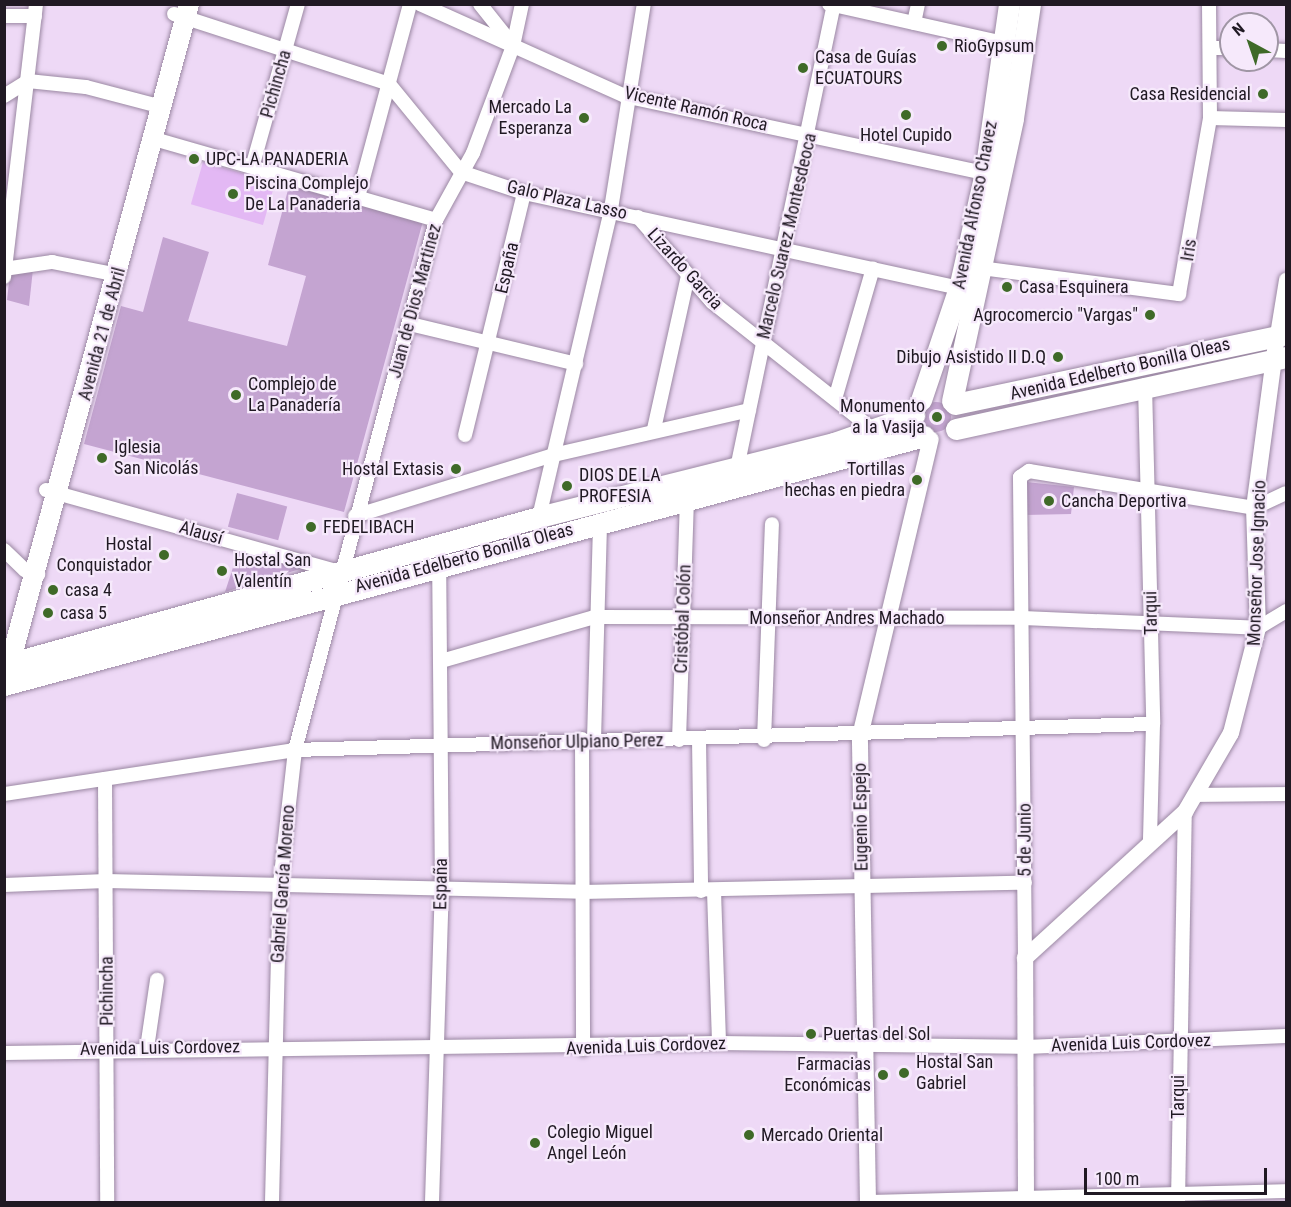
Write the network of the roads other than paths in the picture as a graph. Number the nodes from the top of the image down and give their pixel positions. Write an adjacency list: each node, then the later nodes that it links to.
1 (298, 4): 17 (street, Pichincha)
2 (410, 4): 22 (street)
3 (420, 4): 18 (street, Vicente Ramón Roca)
4 (480, 4): 18 (street)
5 (522, 4): 18 (street, Juan de Dios Martinez)
6 (644, 4): 24 (street)
7 (918, 4): 15 (street)
8 (1009, 4): 16 (main road, Avenida Alfonso Chavez)
9 (1030, 4): 40 (main road, Avenida Alfonso Chavez)
10 (1209, 4): 19 (street, Iris)
11 (832, 5): 15 (street); 28 (street, Marcelo Suarez Montesdeoca)
12 (36, 10): 14 (street); 21 (street)
13 (181, 10): 17 (street); 25 (main road, Avenida 21 de Abril)
14 (4, 16)
15 (914, 23): 16 (street)
16 (1003, 43): 32 (main road, Avenida Alfonso Chavez)
17 (286, 46): 22 (street); 30 (street, Pichincha)
18 (513, 46): 24 (street, Vicente Ramón Roca); 31 (street, Juan de Dios Martinez)
19 (1212, 48): 20 (street); 26 (street, Iris)
20 (1219, 48)
21 (28, 81): 23 (street); 25 (street); 41 (street)
22 (389, 84): 31 (street); 34 (street)
23 (4, 96)
24 (625, 96): 28 (street, Vicente Ramón Roca); 35 (street)
25 (156, 105): 29 (main road, Avenida 21 de Abril); 42 (main road, Avenida 21 de Abril)
26 (1210, 118): 27 (street); 40 (street, Iris)
27 (1287, 120)
28 (810, 134): 32 (street, Vicente Ramón Roca); 38 (street, Marcelo Suarez Montesdeoca)
29 (154, 139): 30 (street); 42 (main road, Avenida 21 de Abril)
30 (254, 164): 34 (street)
31 (461, 172): 33 (street, Galo Plaza Lasso); 37 (street, Juan de Dios Martinez)
32 (985, 173): 45 (main road, Avenida Alfonso Chavez)
33 (524, 193): 35 (street, Galo Plaza Lasso); 49 (street, España)
34 (358, 197): 37 (street)
35 (611, 210): 36 (street, Galo Plaza Lasso); 51 (street)
36 (638, 217): 38 (street, Galo Plaza Lasso); 43 (street, Lizardo Garcia)
37 (436, 220): 46 (street, Juan de Dios Martinez)
38 (783, 248): 39 (street, Galo Plaza Lasso); 48 (street, Marcelo Suarez Montesdeoca)
39 (873, 268): 45 (street, Galo Plaza Lasso); 55 (street)
40 (981, 268): 53 (main road, Avenida Alfonso Chavez)
41 (5, 272): 42 (street)
42 (111, 273): 68 (main road, Avenida 21 de Abril)
43 (688, 276): 48 (street, Lizardo Garcia); 60 (street)
44 (1287, 280): 47 (street)
45 (959, 288): 52 (main road, Avenida Alfonso Chavez)
46 (410, 324): 49 (street); 72 (street, Juan de Dios Martinez)
47 (1282, 334): 50 (street, Monseñor Jose Ignacio); 56 (main road, Avenida Edelberto Bonilla Oleas)
48 (763, 341): 55 (street, Lizardo Garcia); 59 (street, Marcelo Suarez Montesdeoca)
49 (490, 344): 51 (street); 63 (street, España)
50 (1280, 358): 54 (main road, Avenida Edelberto Bonilla Oleas); 71 (street, Monseñor Jose Ignacio)
51 (576, 364): 65 (street)
52 (933, 372): 58 (main road, Avenida Alfonso Chavez); 62 (main road)
53 (956, 374): 56 (main road); 57 (main road, Avenida Alfonso Chavez)
54 (1145, 385): 61 (main road, Avenida Edelberto Bonilla Oleas); 67 (street, Tarqui)
55 (835, 399): 62 (street, Lizardo Garcia)
56 (987, 400): 57 (main road, Avenida Edelberto Bonilla Oleas)
57 (954, 402): 58 (main road); 61 (main road)
58 (918, 408): 62 (main road, Avenida Edelberto Bonilla Oleas); 64 (main road)
59 (749, 410): 60 (street); 66 (street, Marcelo Suarez Montesdeoca)
60 (654, 429): 65 (street)
61 (956, 429): 64 (main road)
62 (879, 430): 66 (main road, Avenida Edelberto Bonilla Oleas)
63 (465, 435)
64 (927, 438): 70 (main road, Avenida Edelberto Bonilla Oleas); 83 (street, Eugenio Espejo)
65 (553, 455): 72 (street); 73 (street)
66 (737, 468): 73 (main road, Avenida Edelberto Bonilla Oleas)
67 (1150, 489): 71 (street); 84 (street, 5 de Junio); 86 (street, Tarqui)
68 (53, 491): 78 (main road, Avenida 21 de Abril); 79 (street, Alausí)
69 (1287, 493): 71 (street)
70 (687, 499): 74 (main road, Avenida Edelberto Bonilla Oleas); 82 (street, Cristóbal Colón)
71 (1254, 508): 87 (street, Monseñor Jose Ignacio)
72 (355, 516): 79 (street, Juan de Dios Martinez)
73 (539, 517): 79 (main road, Avenida Edelberto Bonilla Oleas)
74 (600, 522): 77 (main road, Avenida Edelberto Bonilla Oleas); 81 (street)
75 (772, 524): 85 (street)
76 (4, 550): 78 (street)
77 (439, 565): 79 (main road, Avenida Edelberto Bonilla Oleas); 88 (street, España)
78 (32, 572): 89 (main road, Avenida 21 de Abril)
79 (340, 583): 89 (main road, Avenida Edelberto Bonilla Oleas); 90 (main road, Avenida Edelberto Bonilla Oleas); 99 (street, Gabriel García Moreno)
80 (1287, 611): 87 (street)
81 (594, 616): 82 (street, Monseñor Andres Machado); 88 (street, Monseñor Andres Machado); 95 (street)
82 (683, 617): 85 (street, Monseñor Andres Machado); 96 (street, Cristóbal Colón)
83 (885, 617): 84 (street, Monseñor Andres Machado); 85 (street, Monseñor Andres Machado); 93 (street, Eugenio Espejo)
84 (1023, 618): 86 (street, Monseñor Andres Machado); 92 (street, 5 de Junio)
85 (771, 620): 97 (street)
86 (1151, 623): 87 (street, Monseñor Andres Machado); 91 (street, Tarqui)
87 (1258, 628): 103 (street, Monseñor Jose Ignacio)
88 (441, 661): 98 (street, España)
89 (7, 663)
90 (4, 685)
91 (1153, 724): 92 (street, Monseñor Ulpiano Perez); 105 (street, Tarqui)
92 (1024, 726): 93 (street, Monseñor Ulpiano Perez); 107 (street, 5 de Junio)
93 (860, 736): 97 (street, Monseñor Ulpiano Perez); 110 (street, Eugenio Espejo)
94 (699, 739): 96 (street, Monseñor Ulpiano Perez); 97 (street, Monseñor Ulpiano Perez); 111 (street)
95 (588, 740): 96 (street, Monseñor Ulpiano Perez); 98 (street, Monseñor Ulpiano Perez); 113 (street)
96 (679, 740)
97 (764, 740)
98 (441, 747): 99 (street, Monseñor Ulpiano Perez); 112 (street, España)
99 (295, 750): 100 (street, Monseñor Ulpiano Perez); 108 (street, Gabriel García Moreno)
100 (105, 779): 101 (street, Monseñor Ulpiano Perez); 106 (street, Pichincha)
101 (4, 794)
102 (1287, 794): 103 (street)
103 (1196, 795): 104 (street, Monseñor Jose Ignacio)
104 (1185, 812): 105 (street, Monseñor Jose Ignacio); 117 (street, Tarqui)
105 (1150, 841): 114 (street, Monseñor Jose Ignacio)
106 (106, 881): 108 (street); 109 (street); 122 (street, Pichincha)
107 (1025, 883): 110 (street); 114 (street, 5 de Junio)
108 (280, 884): 112 (street); 120 (street, Gabriel García Moreno)
109 (4, 885)
110 (862, 886): 111 (street); 119 (street, Eugenio Espejo)
111 (707, 891): 113 (street); 118 (street)
112 (442, 892): 113 (street); 124 (street, España)
113 (582, 892): 125 (street)
114 (1025, 958): 121 (street, 5 de Junio)
115 (158, 980): 123 (street)
116 (1287, 1036): 117 (street, Avenida Luis Cordovez)
117 (1178, 1040): 121 (street, Avenida Luis Cordovez); 128 (street, Tarqui)
118 (719, 1043): 119 (street, Avenida Luis Cordovez); 125 (street, Avenida Luis Cordovez)
119 (866, 1045): 121 (street, Avenida Luis Cordovez); 130 (street, Eugenio Espejo)
120 (273, 1046): 123 (street, Avenida Luis Cordovez); 124 (street, Avenida Luis Cordovez); 132 (street, Gabriel García Moreno)
121 (1026, 1047): 129 (street, 5 de Junio)
122 (107, 1048): 123 (street, Avenida Luis Cordovez); 126 (street, Avenida Luis Cordovez); 131 (street, Pichincha)
123 (147, 1048)
124 (436, 1049): 125 (street, Avenida Luis Cordovez); 133 (street, España)
125 (583, 1049)
126 (4, 1053)
127 (1287, 1191): 128 (street)
128 (1178, 1200): 129 (street)
129 (1026, 1201): 130 (street)
130 (868, 1202)
131 (106, 1203)
132 (273, 1203)
133 (432, 1203)

